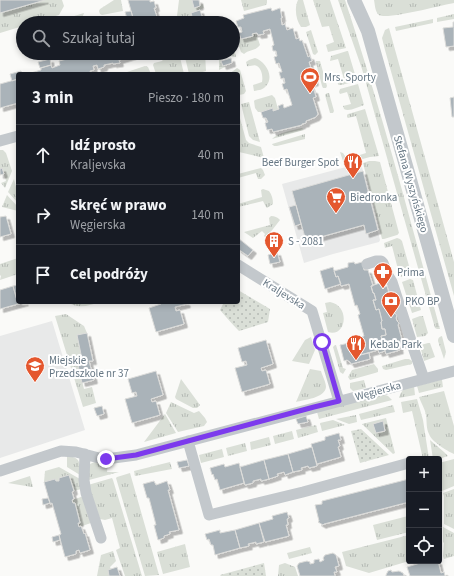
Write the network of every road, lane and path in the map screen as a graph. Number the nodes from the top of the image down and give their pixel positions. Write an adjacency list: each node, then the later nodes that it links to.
1 (354, 0): 3 (street, Stefana Wyszyńskiego)
2 (365, 0): 3 (street, Stefana Wyszyńskiego)
3 (368, 32): 8 (street, Stefana Wyszyńskiego)
4 (16, 137): 5 (street)
5 (0, 141)
6 (367, 264): 10 (street)
7 (240, 266): 11 (street, Kraljevska)
8 (454, 336)
9 (454, 371): 10 (street, Węgierska)
10 (424, 378): 11 (street, Węgierska)
11 (339, 401): 12 (street, Węgierska)
12 (188, 441): 13 (street, Węgierska); 14 (street)
13 (85, 454): 15 (street, Węgierska); 16 (street)
14 (406, 464)
15 (0, 471)
16 (101, 538)

